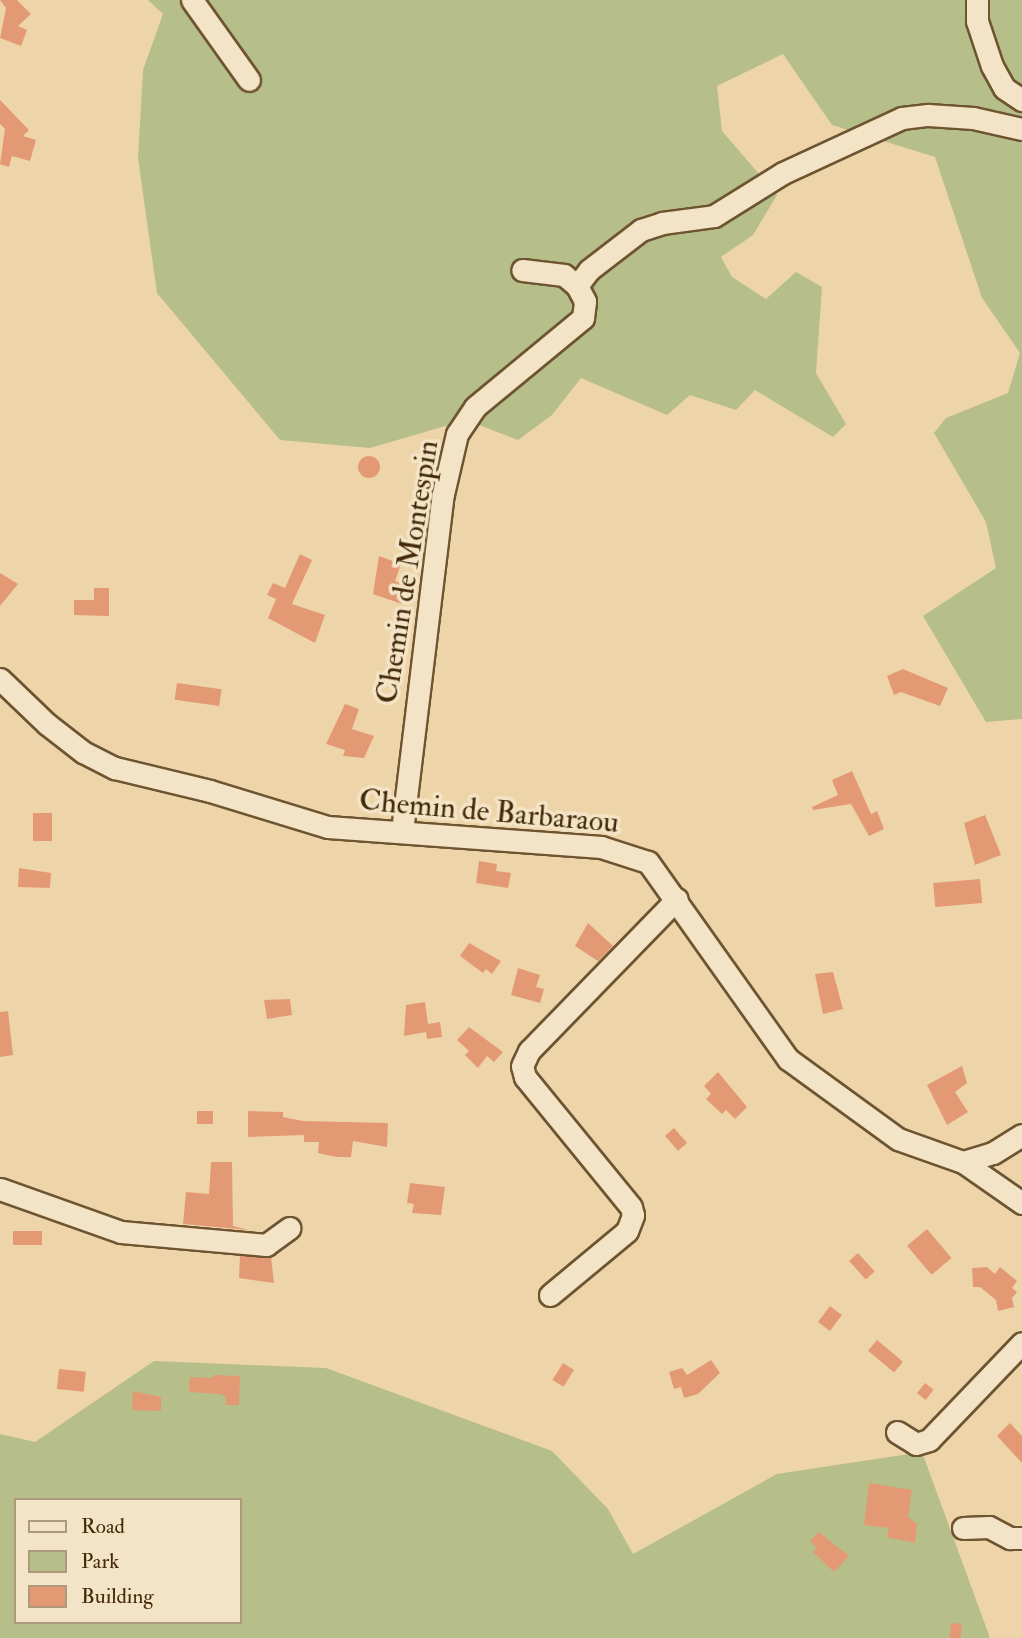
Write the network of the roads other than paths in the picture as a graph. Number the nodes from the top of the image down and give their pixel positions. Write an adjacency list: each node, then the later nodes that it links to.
1 (192, 0): 3 (street)
2 (977, 0): 4 (street)
3 (249, 80)
4 (1022, 100)
5 (1022, 128): 7 (street)
6 (522, 270): 7 (street)
7 (577, 286): 9 (street, Chemin de Montespin)
8 (0, 679): 9 (street, Chemin de Barbaraou)
9 (402, 831): 10 (street, Chemin de Barbaraou)
10 (677, 899): 12 (street, Chemin de Barbaraou); 16 (street)
11 (1022, 1135): 12 (street)
12 (963, 1162): 14 (street, Chemin de Barbaraou)
13 (0, 1189): 15 (street)
14 (1022, 1203)
15 (289, 1228)
16 (550, 1295)
17 (1022, 1343): 18 (street)
18 (897, 1432)
19 (963, 1528): 20 (street)
20 (1022, 1538)

